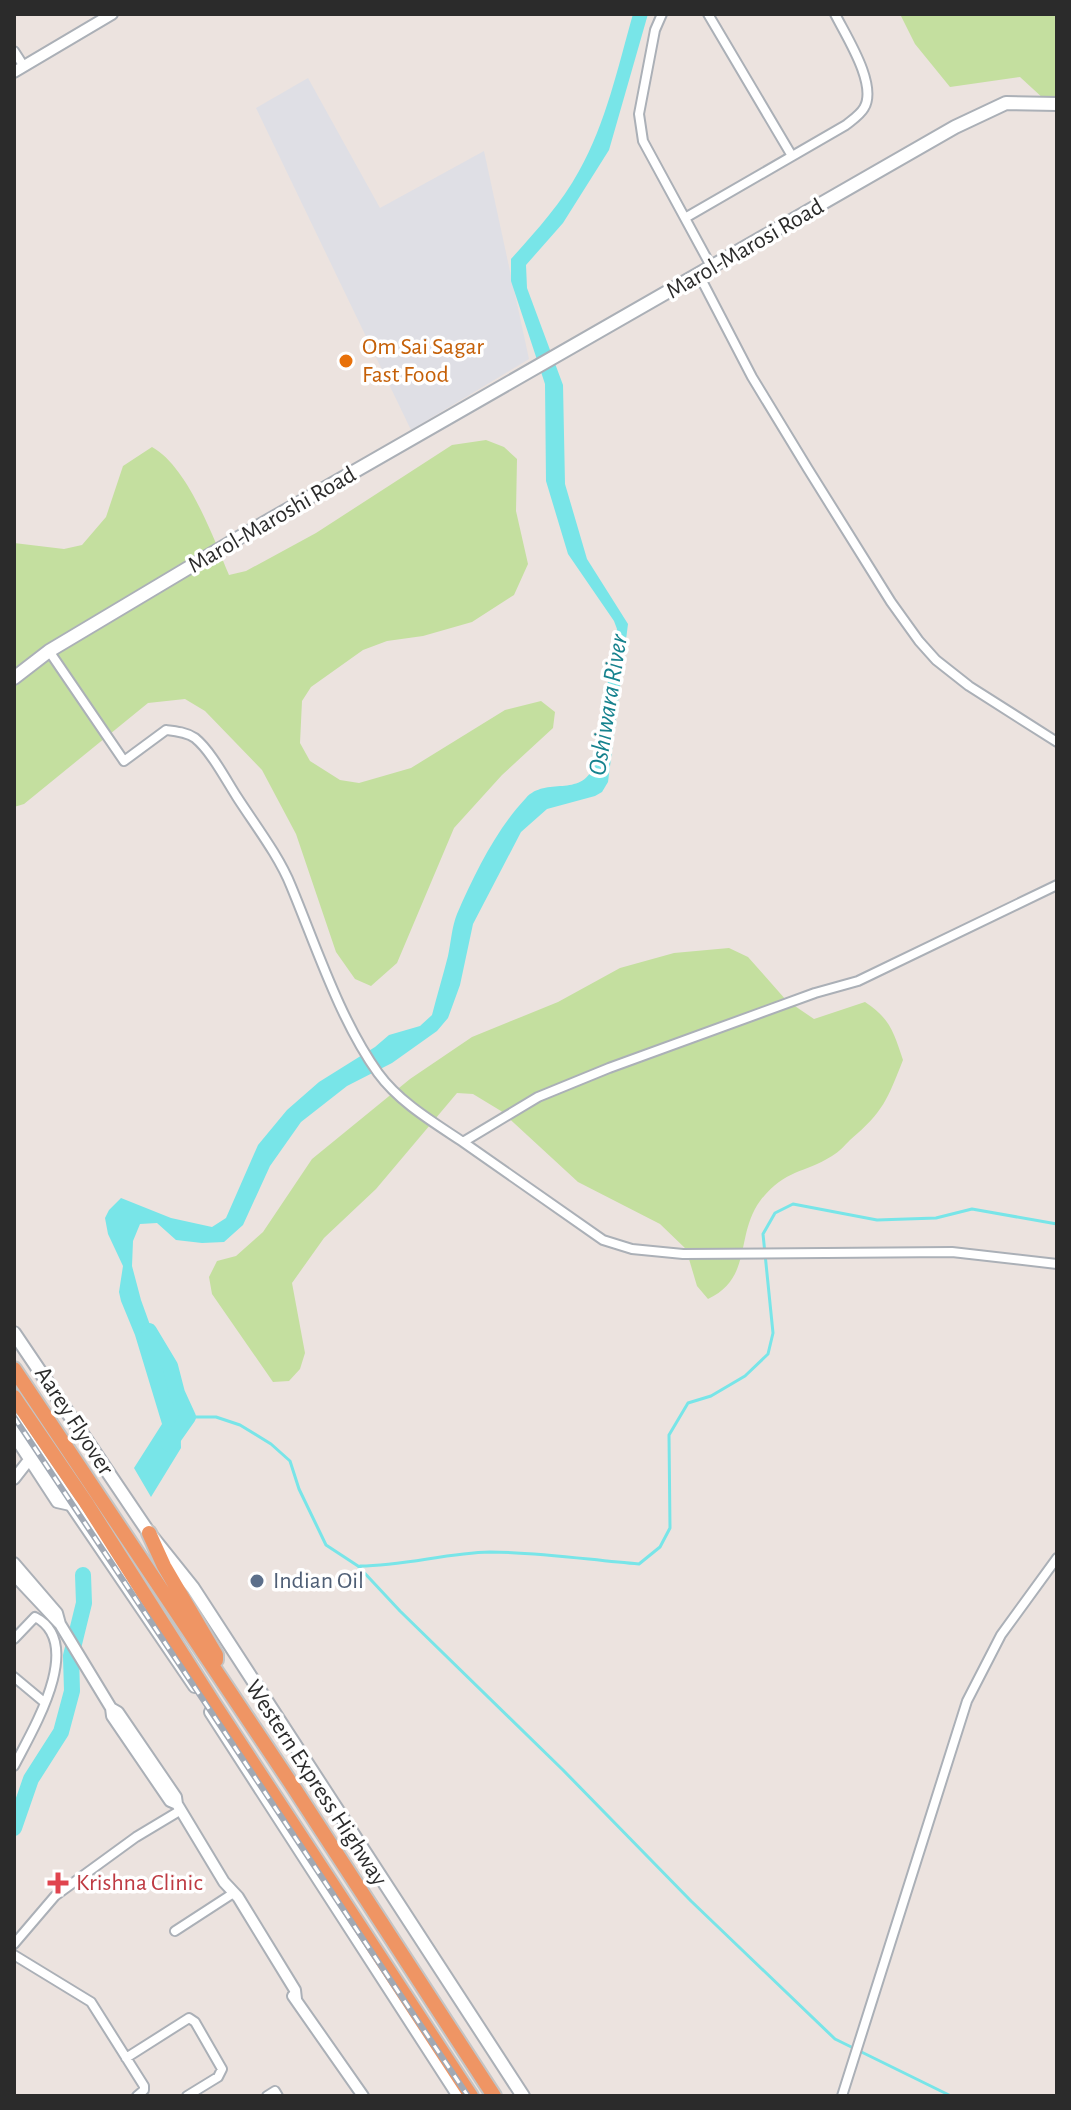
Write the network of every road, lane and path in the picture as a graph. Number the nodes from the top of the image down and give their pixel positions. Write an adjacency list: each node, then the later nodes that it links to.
1 (112, 14): 6 (street)
2 (662, 14): 9 (street)
3 (708, 14): 8 (street)
4 (835, 14): 8 (street)
5 (14, 51): 6 (street)
6 (19, 68)
7 (1057, 104): 10 (main road, Marol-Marosi Road)
8 (792, 156): 9 (street)
9 (685, 218): 10 (street)
10 (712, 268): 11 (main road, Marol-Marosi Road)
11 (699, 275): 12 (main road, Marol-Marosi Road); 15 (street)
12 (534, 369): 13 (main road, Marol-Maroshi Road)
13 (49, 651): 14 (main road, Marol-Maroshi Road); 17 (street)
14 (14, 678)
15 (1057, 742)
16 (1057, 885): 17 (street)
17 (463, 1142): 18 (street)
18 (1057, 1264)
19 (14, 1333): 27 (main road)
20 (14, 1369): 26 (highway, Aarey Flyover)
21 (14, 1397): 26 (highway, Aarey Flyover)
22 (14, 1420): 24 (main road)
23 (14, 1436): 24 (street)
24 (32, 1455): 25 (street); 26 (main road)
25 (14, 1479)
26 (86, 1502): 33 (highway, Western Express Highway); 48 (main road); 49 (highway, Western Express Highway)
27 (149, 1533): 33 (highway); 51 (main road)
28 (1057, 1558): 52 (street)
29 (14, 1563): 31 (street)
30 (14, 1575): 31 (street)
31 (63, 1629): 37 (street)
32 (14, 1639): 35 (street)
33 (217, 1673): 50 (highway, Western Express Highway)
34 (14, 1677): 35 (street)
35 (44, 1702): 36 (street)
36 (14, 1766)
37 (179, 1807): 38 (street); 40 (street)
38 (232, 1894): 39 (street); 43 (street)
39 (175, 1931)
40 (14, 1944)
41 (14, 1955): 42 (street)
42 (126, 2058): 44 (street); 45 (street)
43 (360, 2095)
44 (137, 2096)
45 (187, 2096)
46 (267, 2096): 47 (street)
47 (278, 2096)
48 (459, 2096)
49 (471, 2096)
50 (494, 2096)
51 (523, 2096)
52 (842, 2096)

